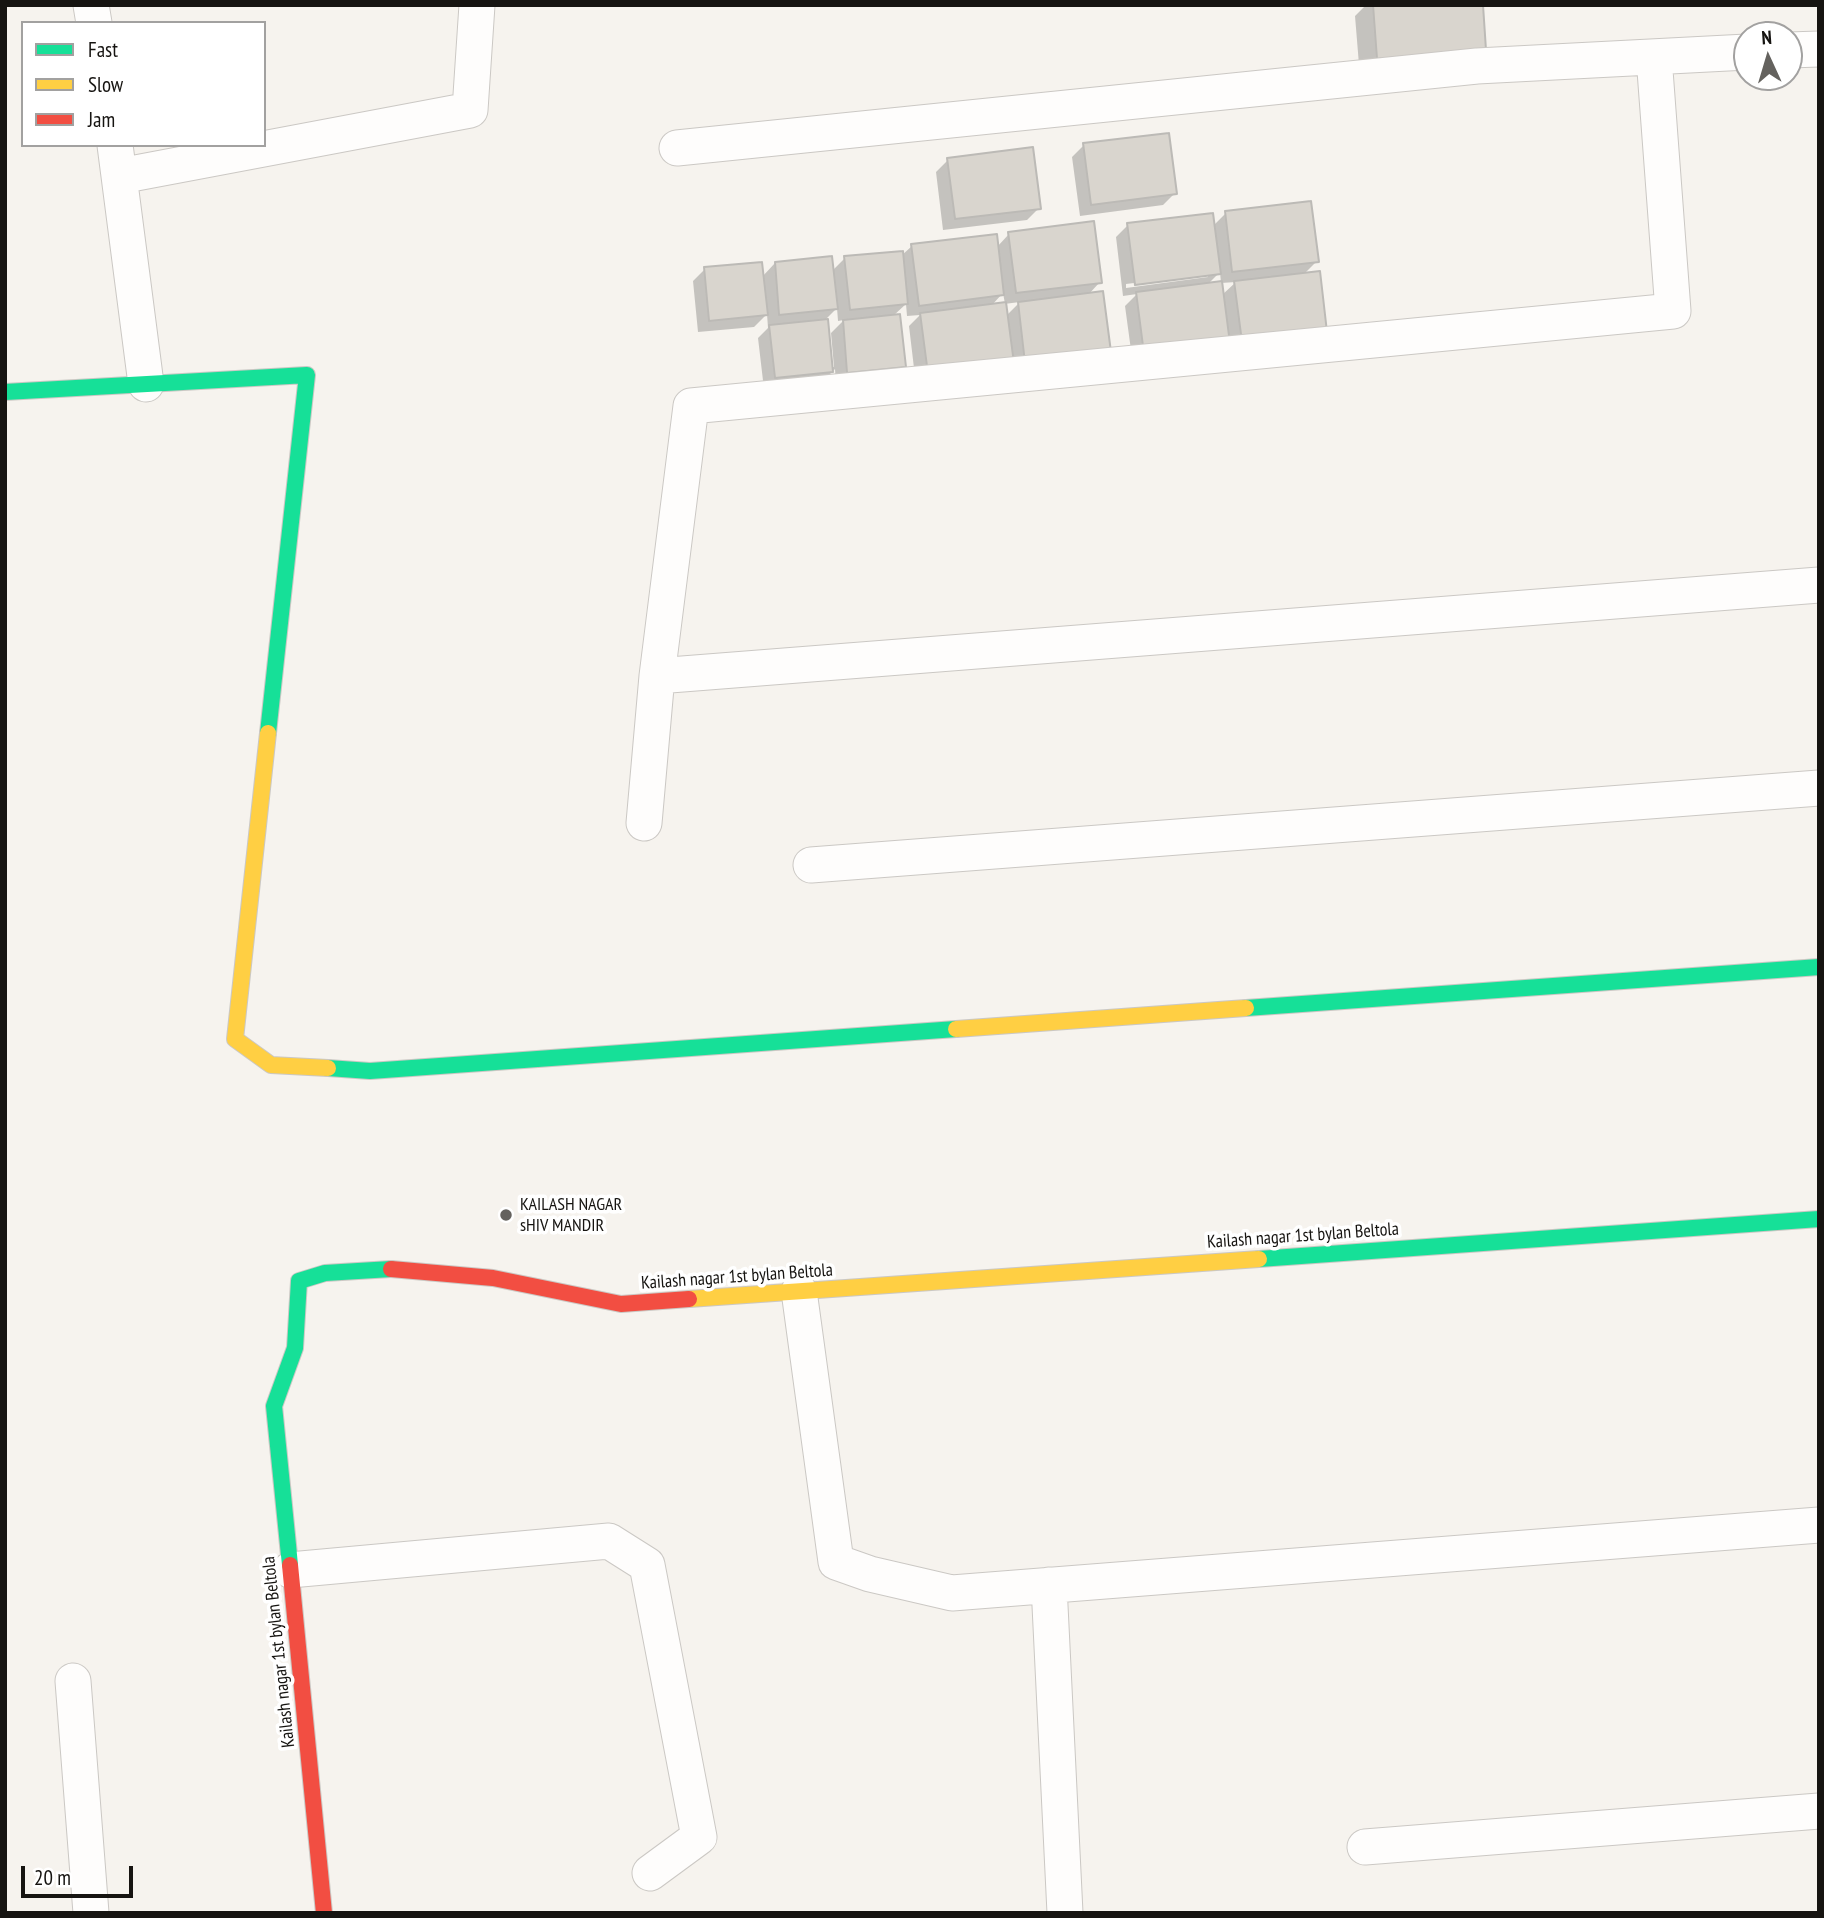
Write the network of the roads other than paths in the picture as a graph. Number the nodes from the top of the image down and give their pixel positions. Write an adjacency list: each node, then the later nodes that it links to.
1 (477, 5): 4 (street)
2 (1733, 53): 3 (street)
3 (1654, 57): 6 (street); 11 (street)
4 (266, 139)
5 (214, 147): 7 (street)
6 (677, 148)
7 (117, 161): 8 (street)
8 (146, 384): 9 (street); 15 (street)
9 (5, 393)
10 (1819, 585): 11 (street)
11 (657, 676): 13 (street)
12 (1819, 788): 14 (street)
13 (643, 823)
14 (811, 865)
15 (1819, 967)
16 (1819, 1219): 17 (street, Kailash nagar 1st bylan Beltola)
17 (799, 1291): 19 (street, Kailash nagar 1st bylan Beltola); 20 (street)
18 (1819, 1525): 20 (street)
19 (290, 1570): 24 (street); 26 (street, Kailash nagar 1st bylan Beltola)
20 (1049, 1585): 27 (street)
21 (73, 1681): 25 (street)
22 (1819, 1811): 23 (street)
23 (1365, 1847)
24 (650, 1873)
25 (91, 1913)
26 (324, 1913)
27 (1065, 1913)

